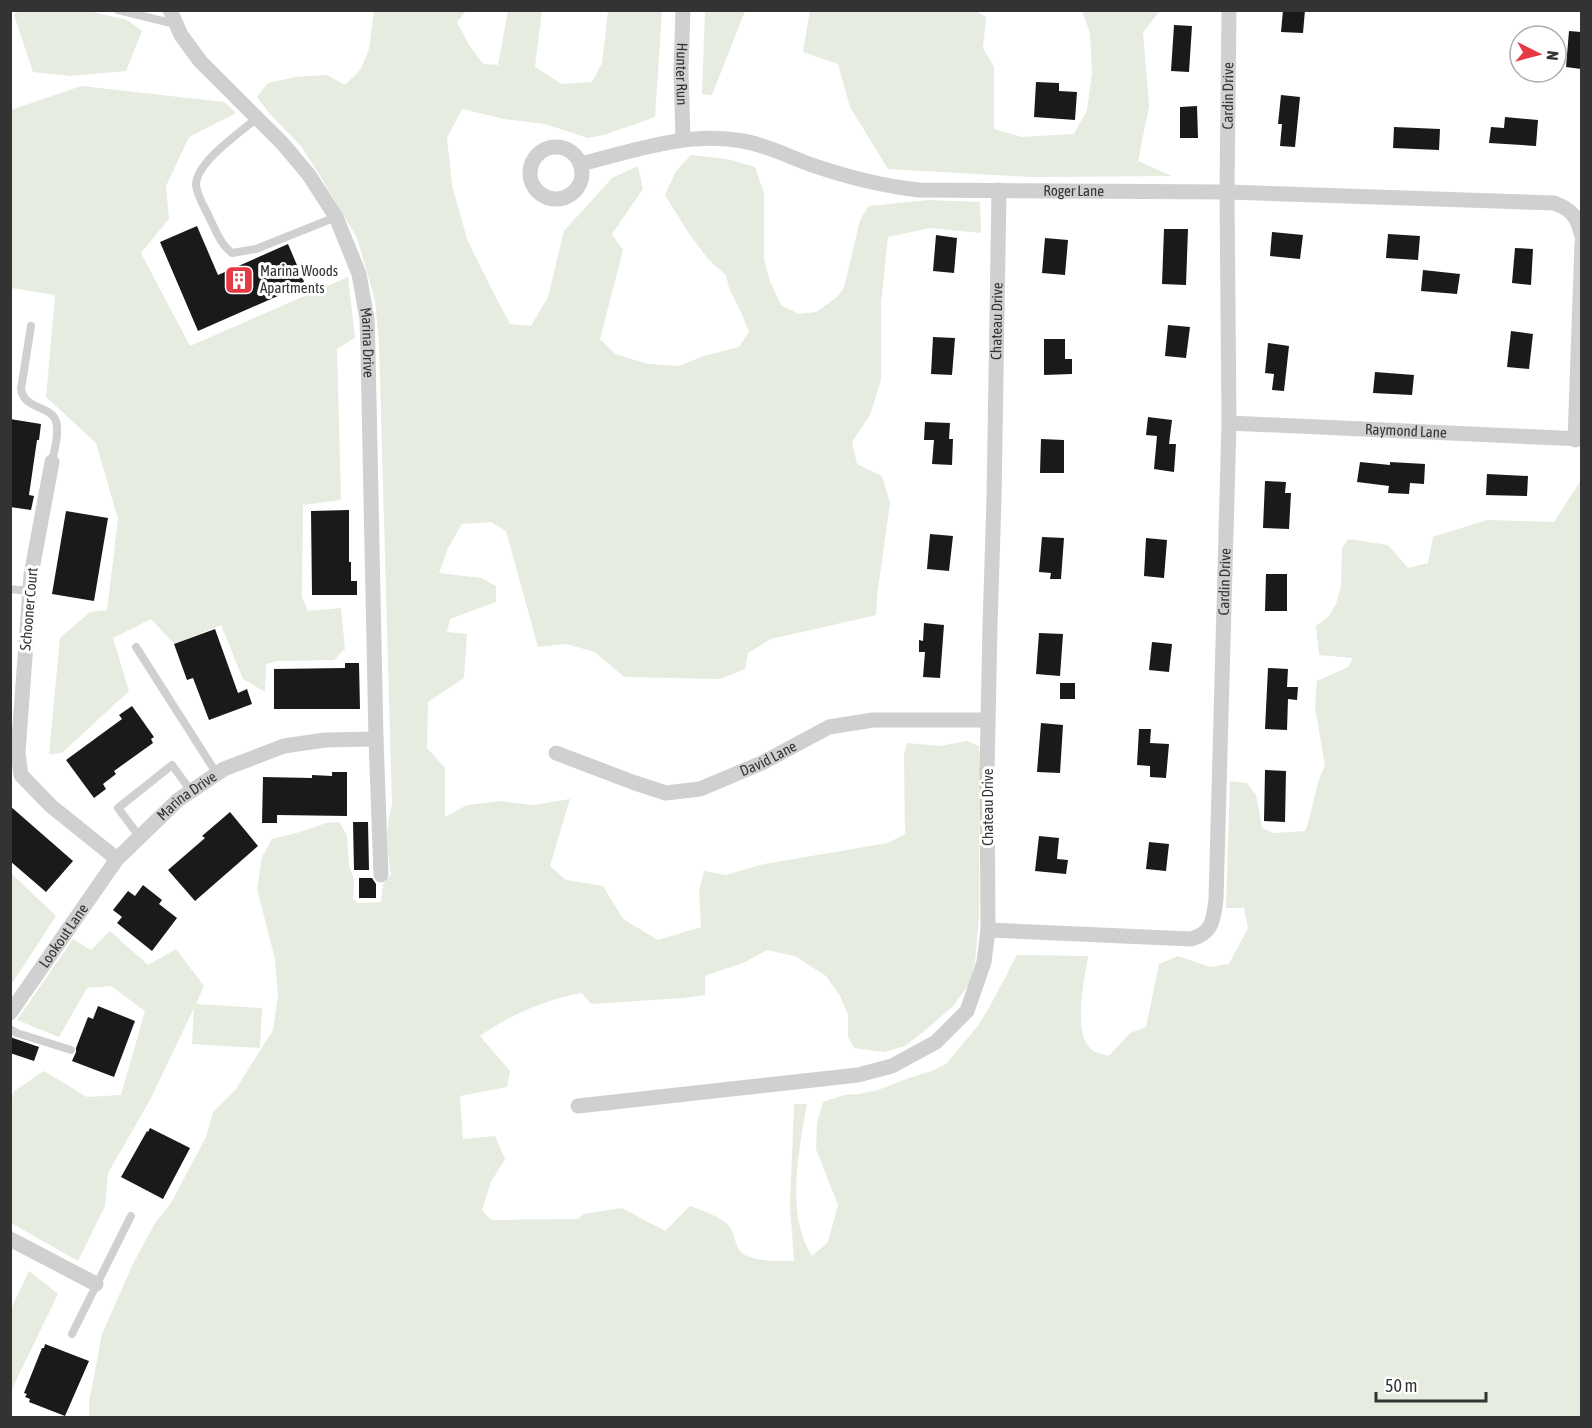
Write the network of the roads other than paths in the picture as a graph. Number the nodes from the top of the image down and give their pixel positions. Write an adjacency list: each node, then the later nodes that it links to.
1 (118, 10): 4 (lane)
2 (683, 10): 6 (street, Hunter Run)
3 (1230, 10): 9 (street, Cardin Drive)
4 (173, 17): 5 (street, Marina Drive)
5 (257, 118): 10 (street, Marina Drive); 10 (lane)
6 (683, 139): 7 (street, Roger Lane); 8 (street, Roger Lane)
7 (580, 164)
8 (999, 190): 9 (street, Roger Lane); 20 (street, Chateau Drive)
9 (1227, 192): 11 (street, Roger Lane); 14 (street, Cardin Drive)
10 (336, 217): 21 (street, Marina Drive)
11 (1581, 236)
12 (1581, 243): 15 (street)
13 (32, 326): 16 (lane)
14 (1229, 423): 15 (street, Raymond Lane); 28 (street, Cardin Drive)
15 (1578, 439)
16 (52, 462): 18 (street, Schooner Court)
17 (10, 589): 18 (lane)
18 (30, 591): 26 (street, Schooner Court)
19 (136, 647): 23 (lane)
20 (988, 720): 22 (street, David Lane); 28 (street, Chateau Drive)
21 (376, 739): 23 (street, Marina Drive); 27 (street, Marina Drive)
22 (556, 753)
23 (217, 774): 24 (street, Marina Drive)
24 (191, 791): 25 (street, Marina Drive); 25 (lane)
25 (139, 836): 26 (street, Marina Drive)
26 (117, 859): 29 (street, Lookout Lane)
27 (381, 875)
28 (988, 930): 32 (street, Chateau Drive)
29 (10, 1013)
30 (10, 1029): 31 (lane)
31 (71, 1050)
32 (578, 1106)
33 (130, 1216): 35 (lane)
34 (10, 1239): 35 (street)
35 (96, 1284): 36 (lane)
36 (72, 1334)

